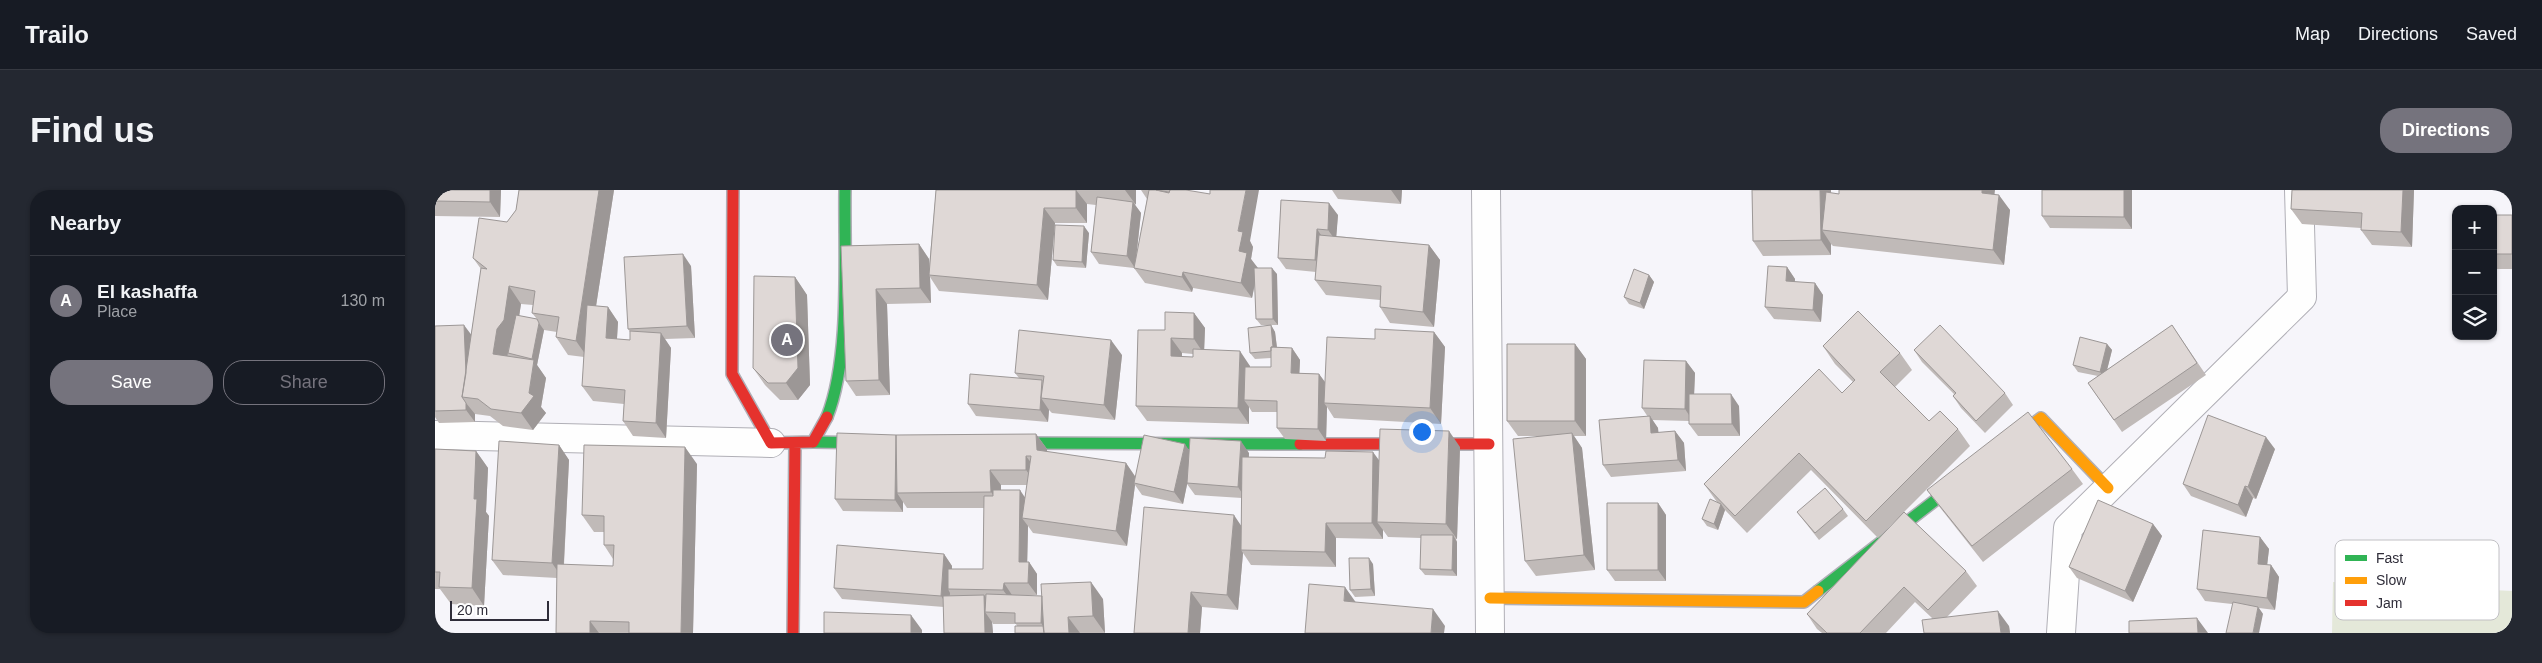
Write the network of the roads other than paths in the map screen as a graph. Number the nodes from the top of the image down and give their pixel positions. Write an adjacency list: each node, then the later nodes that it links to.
1 (733, 190): 8 (street)
2 (845, 190): 6 (street)
3 (1486, 190): 10 (street)
4 (2299, 190): 13 (street)
5 (435, 435): 8 (street)
6 (813, 442): 7 (street); 8 (street)
7 (883, 442)
8 (783, 443): 15 (street)
9 (992, 443): 10 (street)
10 (1489, 444): 14 (street)
11 (1995, 453): 13 (street)
12 (1972, 471): 14 (street)
13 (2108, 488): 17 (street)
14 (1490, 598): 16 (street)
15 (793, 633)
16 (1490, 633)
17 (2061, 633)

